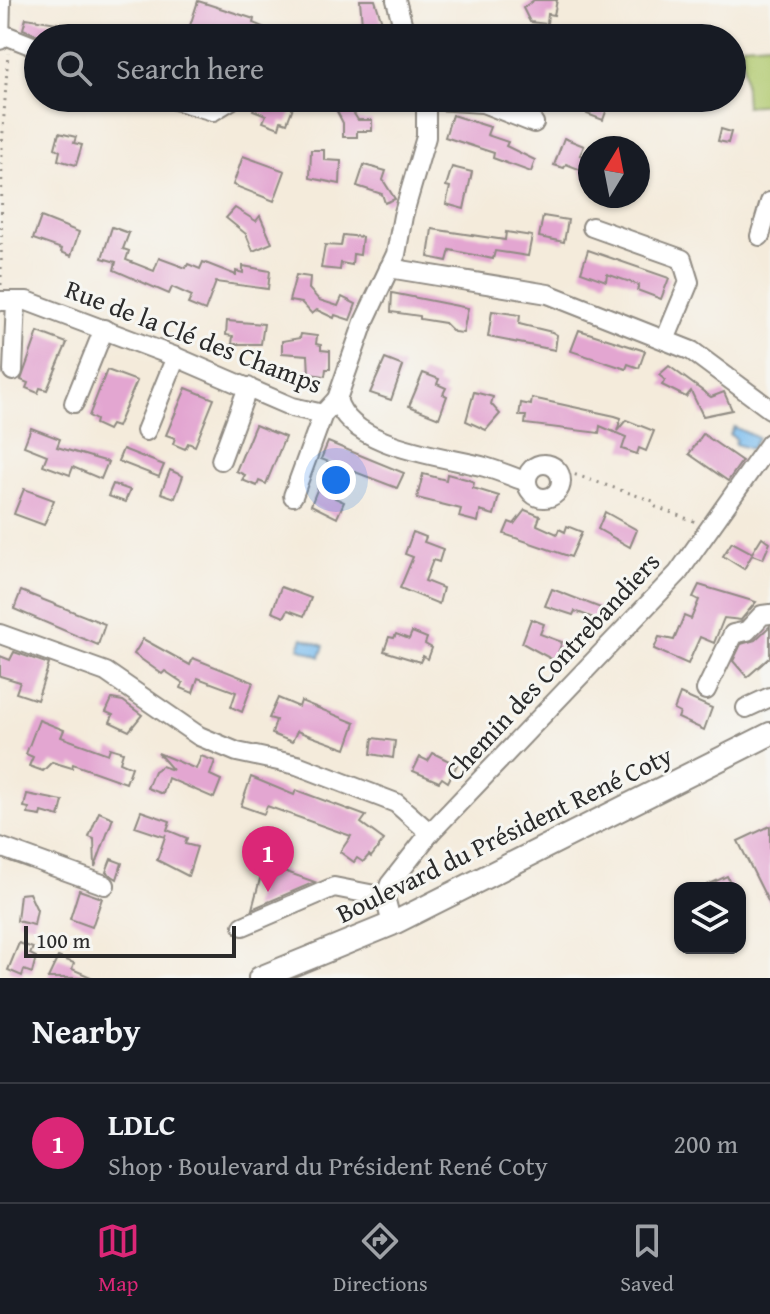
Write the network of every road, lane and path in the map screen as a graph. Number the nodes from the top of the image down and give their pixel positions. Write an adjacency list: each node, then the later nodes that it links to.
1 (1, 0): 4 (street)
2 (396, 0): 3 (street)
3 (402, 24)
4 (3, 36): 5 (street); 13 (path)
5 (24, 43)
6 (426, 112): 12 (street, Rue de la Clé des Champs)
7 (506, 112): 8 (street)
8 (534, 123)
9 (770, 202): 11 (street)
10 (592, 227): 15 (street)
11 (760, 236)
12 (389, 268): 15 (street); 19 (street, Rue de la Clé des Champs)
13 (6, 301): 14 (street, Rue de la Clé des Champs); 17 (street)
14 (104, 329): 16 (street, Rue de la Clé des Champs); 20 (street)
15 (665, 340): 21 (street)
16 (176, 357): 18 (street, Rue de la Clé des Champs); 23 (street)
17 (13, 371)
18 (248, 387): 22 (street, Rue de la Clé des Champs); 25 (street)
19 (337, 399): 22 (street, Rue de la Clé des Champs); 27 (street)
20 (74, 403)
21 (770, 409)
22 (323, 414): 28 (street)
23 (146, 431)
24 (770, 443): 29 (street, Chemin des Contrebandiers)
25 (221, 460)
26 (559, 473): 27 (street); 27 (street); 29 (path)
27 (527, 482)
28 (293, 496)
29 (710, 528): 36 (street, Chemin des Contrebandiers)
30 (770, 614): 32 (street)
31 (0, 634): 36 (street)
32 (706, 690)
33 (770, 697): 34 (street)
34 (746, 708)
35 (770, 734): 40 (main road, Boulevard du Président René Coty)
36 (430, 833): 39 (street, Chemin des Contrebandiers)
37 (0, 847): 38 (street)
38 (105, 885)
39 (385, 897): 40 (street); 41 (street)
40 (392, 924): 42 (main road, Boulevard du Président René Coty)
41 (243, 926)
42 (260, 978)

